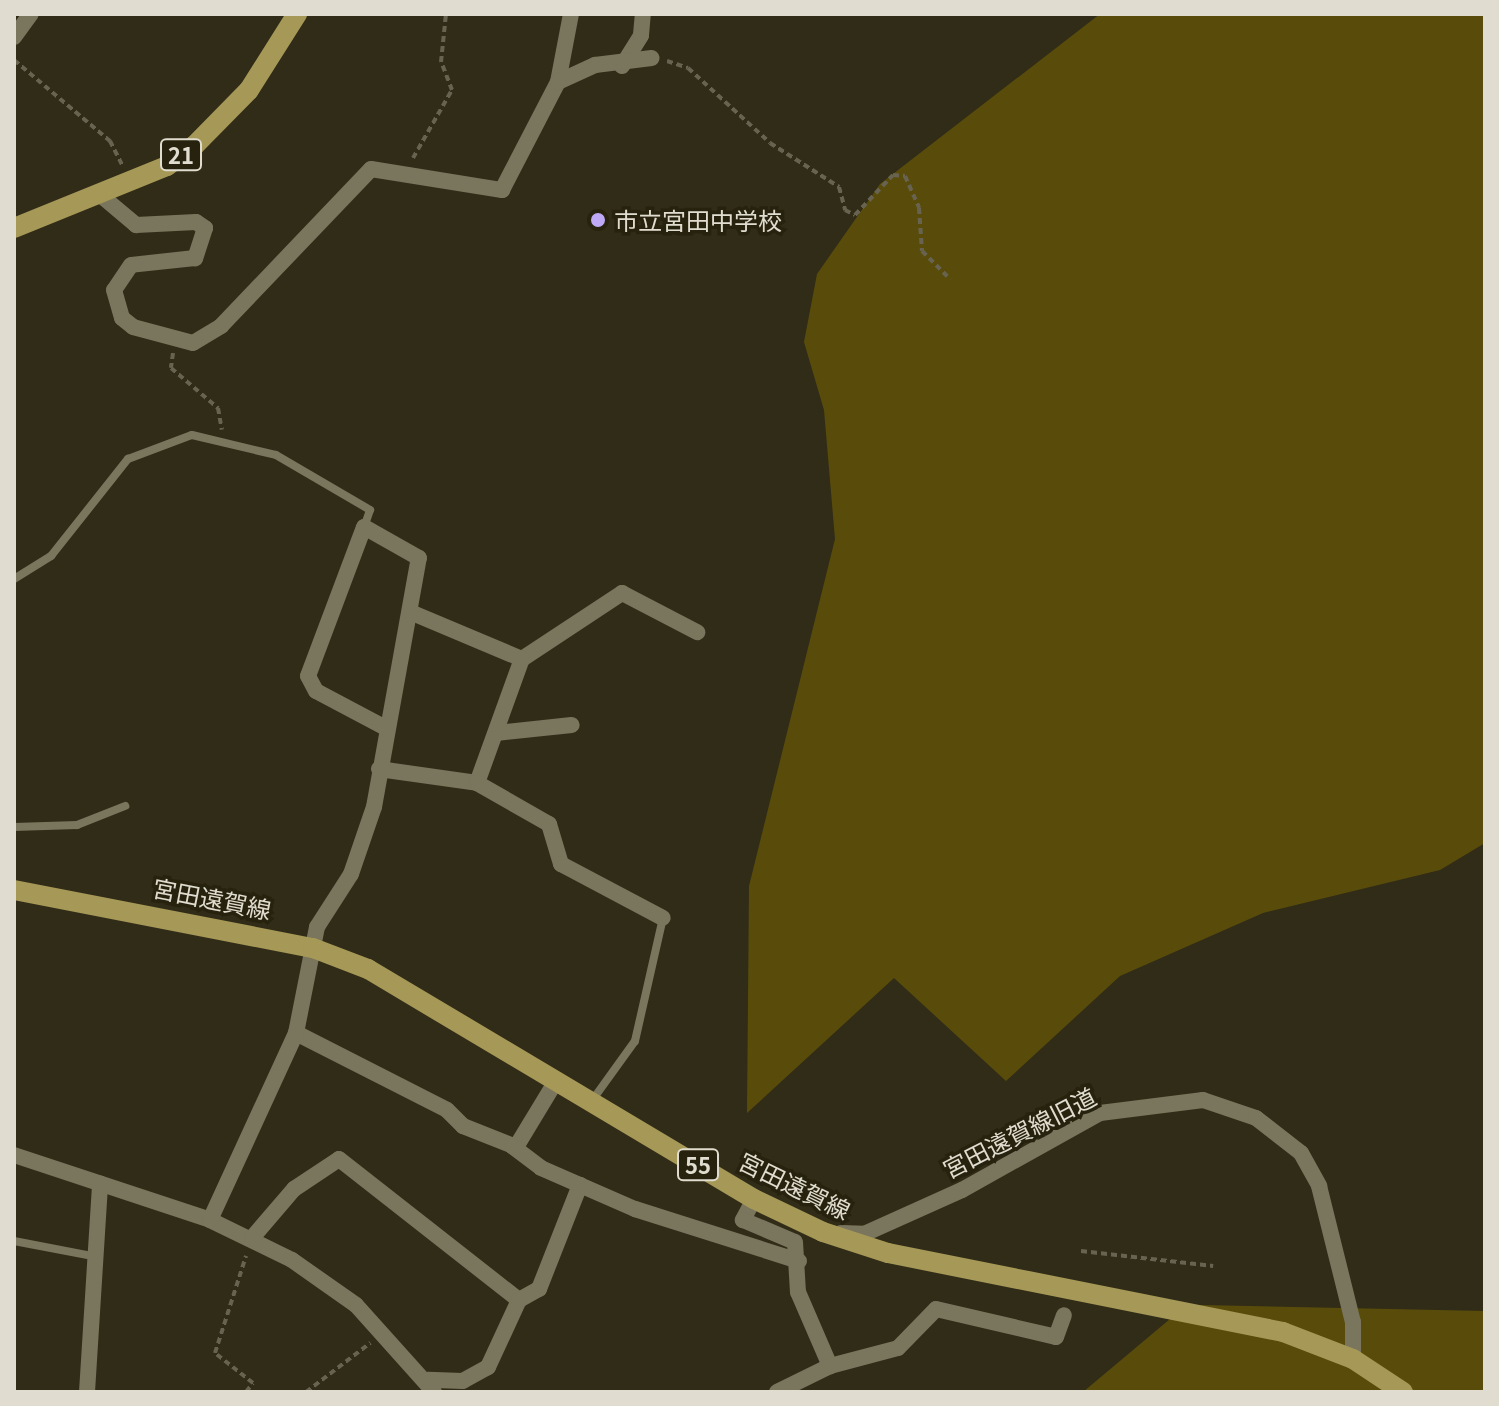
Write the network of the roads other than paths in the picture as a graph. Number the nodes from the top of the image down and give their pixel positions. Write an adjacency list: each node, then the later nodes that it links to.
1 (31, 14): 5 (street)
2 (297, 14): 9 (main road, 21)
3 (571, 14): 8 (street)
4 (643, 14): 7 (street)
5 (14, 37)
6 (652, 58): 7 (street)
7 (622, 66): 8 (street)
8 (558, 82): 9 (street)
9 (98, 193): 10 (main road, 21)
10 (14, 228)
11 (364, 527): 12 (lane); 13 (street); 17 (street)
12 (14, 579)
13 (410, 612): 15 (street); 17 (street)
14 (697, 632): 15 (street)
15 (522, 659): 18 (street)
16 (572, 725): 18 (street)
17 (386, 728): 19 (street)
18 (496, 733): 20 (street)
19 (379, 769): 20 (street); 25 (street)
20 (477, 783): 24 (street)
21 (125, 806): 22 (lane)
22 (14, 827)
23 (14, 890): 25 (main road, 宮田遠賀線 / 55)
24 (663, 918): 28 (lane)
25 (313, 948): 26 (street); 27 (main road, 宮田遠賀線 / 55)
26 (296, 1033): 29 (street); 34 (street)
27 (556, 1081): 28 (main road, 宮田遠賀線 / 55); 29 (street)
28 (591, 1102): 33 (main road, 宮田遠賀線 / 55)
29 (512, 1146): 32 (street)
30 (14, 1155): 31 (street)
31 (100, 1183): 34 (street); 38 (street)
32 (580, 1185): 39 (street); 40 (street)
33 (754, 1199): 35 (main road, 宮田遠賀線 / 55); 39 (street)
34 (210, 1220): 36 (street)
35 (823, 1232): 42 (main road, 宮田遠賀線 / 55); 42 (street, 宮田遠賀線旧道)
36 (252, 1238): 40 (street); 44 (street)
37 (14, 1241): 38 (lane)
38 (92, 1256): 45 (street)
39 (799, 1261): 43 (street)
40 (519, 1300): 44 (street)
41 (1064, 1315): 43 (street)
42 (1353, 1359): 47 (main road, 宮田遠賀線 / 55)
43 (830, 1366): 46 (street)
44 (432, 1389)
45 (87, 1392)
46 (777, 1392)
47 (1403, 1392)

